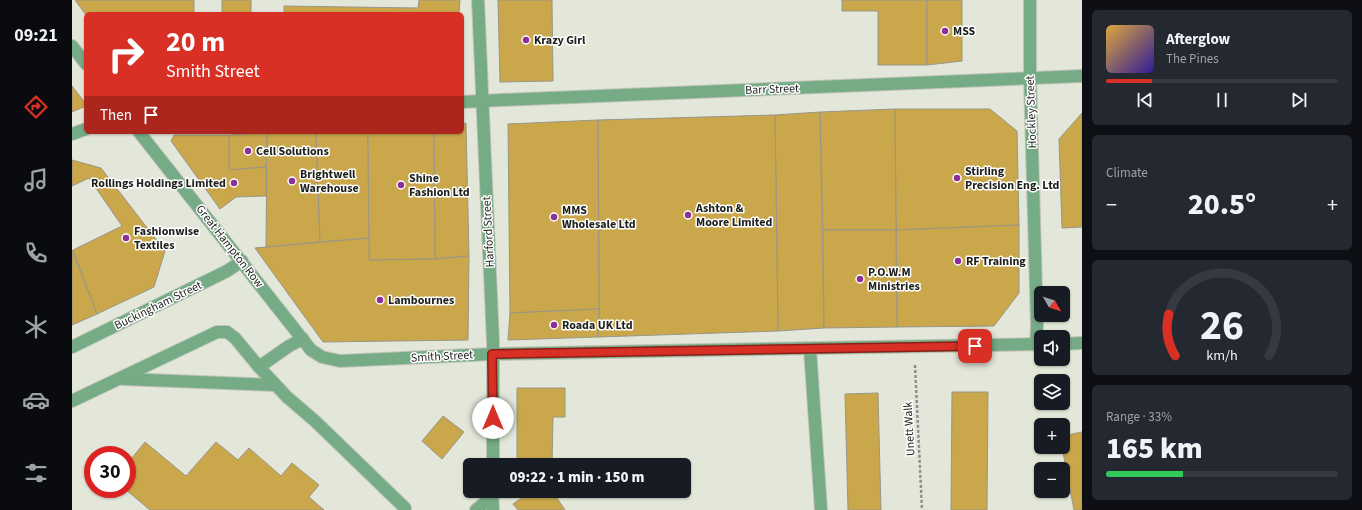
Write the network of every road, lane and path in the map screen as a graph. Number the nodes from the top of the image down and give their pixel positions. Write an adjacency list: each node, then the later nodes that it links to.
1 (478, 0): 7 (street, Harford Street)
2 (1030, 0): 6 (street, Hockley Street)
3 (72, 46): 4 (street)
4 (84, 61)
5 (1082, 76): 6 (street, Barr Street)
6 (1030, 78): 7 (street, Barr Street); 13 (street, Hockley Street)
7 (481, 101): 8 (street, Barr Street); 21 (street, Harford Street)
8 (464, 102)
9 (84, 130): 10 (street)
10 (72, 134)
11 (141, 134): 12 (street, Great Hampton Row)
12 (242, 261): 14 (street, Great Hampton Row); 18 (street, Buckingham Street)
13 (1038, 330)
14 (303, 339): 22 (street, Great Hampton Row); 23 (street)
15 (1082, 343): 17 (street)
16 (1034, 344): 19 (street, Smith Street)
17 (1070, 344)
18 (72, 347)
19 (914, 347): 20 (street, Smith Street); 34 (path, Unett Walk)
20 (810, 348): 21 (street, Smith Street); 33 (street)
21 (492, 354): 22 (street, Smith Street); 27 (street, Harford Street)
22 (322, 357)
23 (259, 367): 24 (street); 25 (street)
24 (120, 379): 25 (street); 26 (street)
25 (275, 385): 30 (street)
26 (72, 401)
27 (492, 458)
28 (488, 498): 31 (street)
29 (492, 498): 32 (street)
30 (405, 508)
31 (476, 510)
32 (493, 510)
33 (821, 510)
34 (922, 510)

